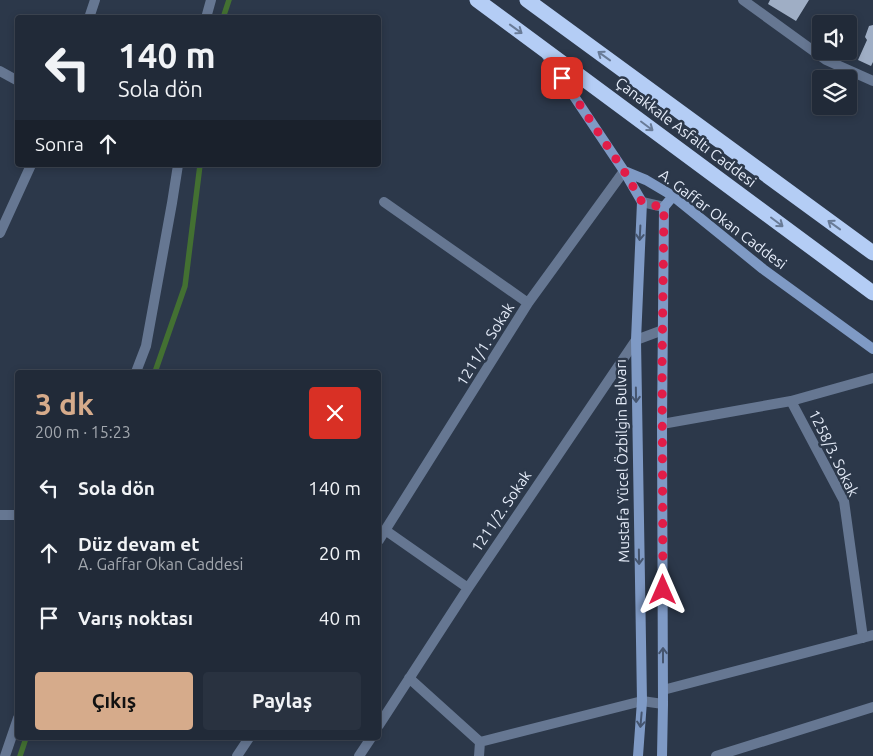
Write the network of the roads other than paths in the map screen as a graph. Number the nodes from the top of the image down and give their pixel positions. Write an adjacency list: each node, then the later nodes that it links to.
1 (95, 0): 6 (street)
2 (212, 0): 7 (street)
3 (477, 0): 8 (highway, Çanakkale Asfaltı Caddesi, one-way to 8)
4 (528, 0): 20 (highway, Çanakkale Asfaltı Caddesi, one-way to 4)
5 (743, 0): 11 (street)
6 (90, 15)
7 (207, 15)
8 (541, 47): 14 (street); 21 (highway, Çanakkale Asfaltı Caddesi, one-way to 21)
9 (2, 76): 10 (street)
10 (15, 80)
11 (873, 81)
12 (30, 167): 19 (street)
13 (178, 167): 26 (street)
14 (624, 171): 15 (street, A. Gaffar Okan Caddesi); 17 (street); 22 (street, 1211/1. Sokak)
15 (673, 196): 18 (street); 25 (street, A. Gaffar Okan Caddesi)
16 (384, 202): 22 (street)
17 (642, 202): 18 (street); 24 (street, Mustafa Yücel Özbilgin Bulvarı, one-way to 24)
18 (664, 208): 23 (street)
19 (0, 233)
20 (873, 254)
21 (873, 293)
22 (528, 304): 32 (street, 1211/1. Sokak)
23 (662, 330): 24 (street); 29 (street)
24 (636, 340): 34 (street, 1211/2. Sokak); 38 (street, Mustafa Yücel Özbilgin Bulvarı, one-way to 38)
25 (873, 348)
26 (137, 370)
27 (873, 378): 28 (street)
28 (791, 401): 29 (street); 35 (street, 1258/3. Sokak)
29 (662, 424): 37 (street, one-way to 29)
30 (0, 515): 31 (street)
31 (15, 515)
32 (385, 530): 33 (street, 1211/1. Sokak); 34 (street)
33 (381, 537)
34 (468, 588): 36 (street, 1211/2. Sokak)
35 (868, 636): 37 (street)
36 (410, 678): 41 (street, 1211/2. Sokak); 45 (street)
37 (663, 690): 39 (street)
38 (642, 701): 39 (street); 45 (street); 51 (street, Mustafa Yücel Özbilgin Bulvarı, one-way to 51)
39 (663, 704): 52 (street)
40 (873, 707): 46 (street)
41 (381, 722)
42 (15, 727): 47 (street)
43 (248, 740): 48 (street)
44 (370, 740): 49 (street)
45 (480, 742): 50 (street)
46 (723, 755)
47 (5, 756)
48 (236, 756)
49 (359, 756)
50 (479, 756)
51 (638, 756)
52 (662, 756)

